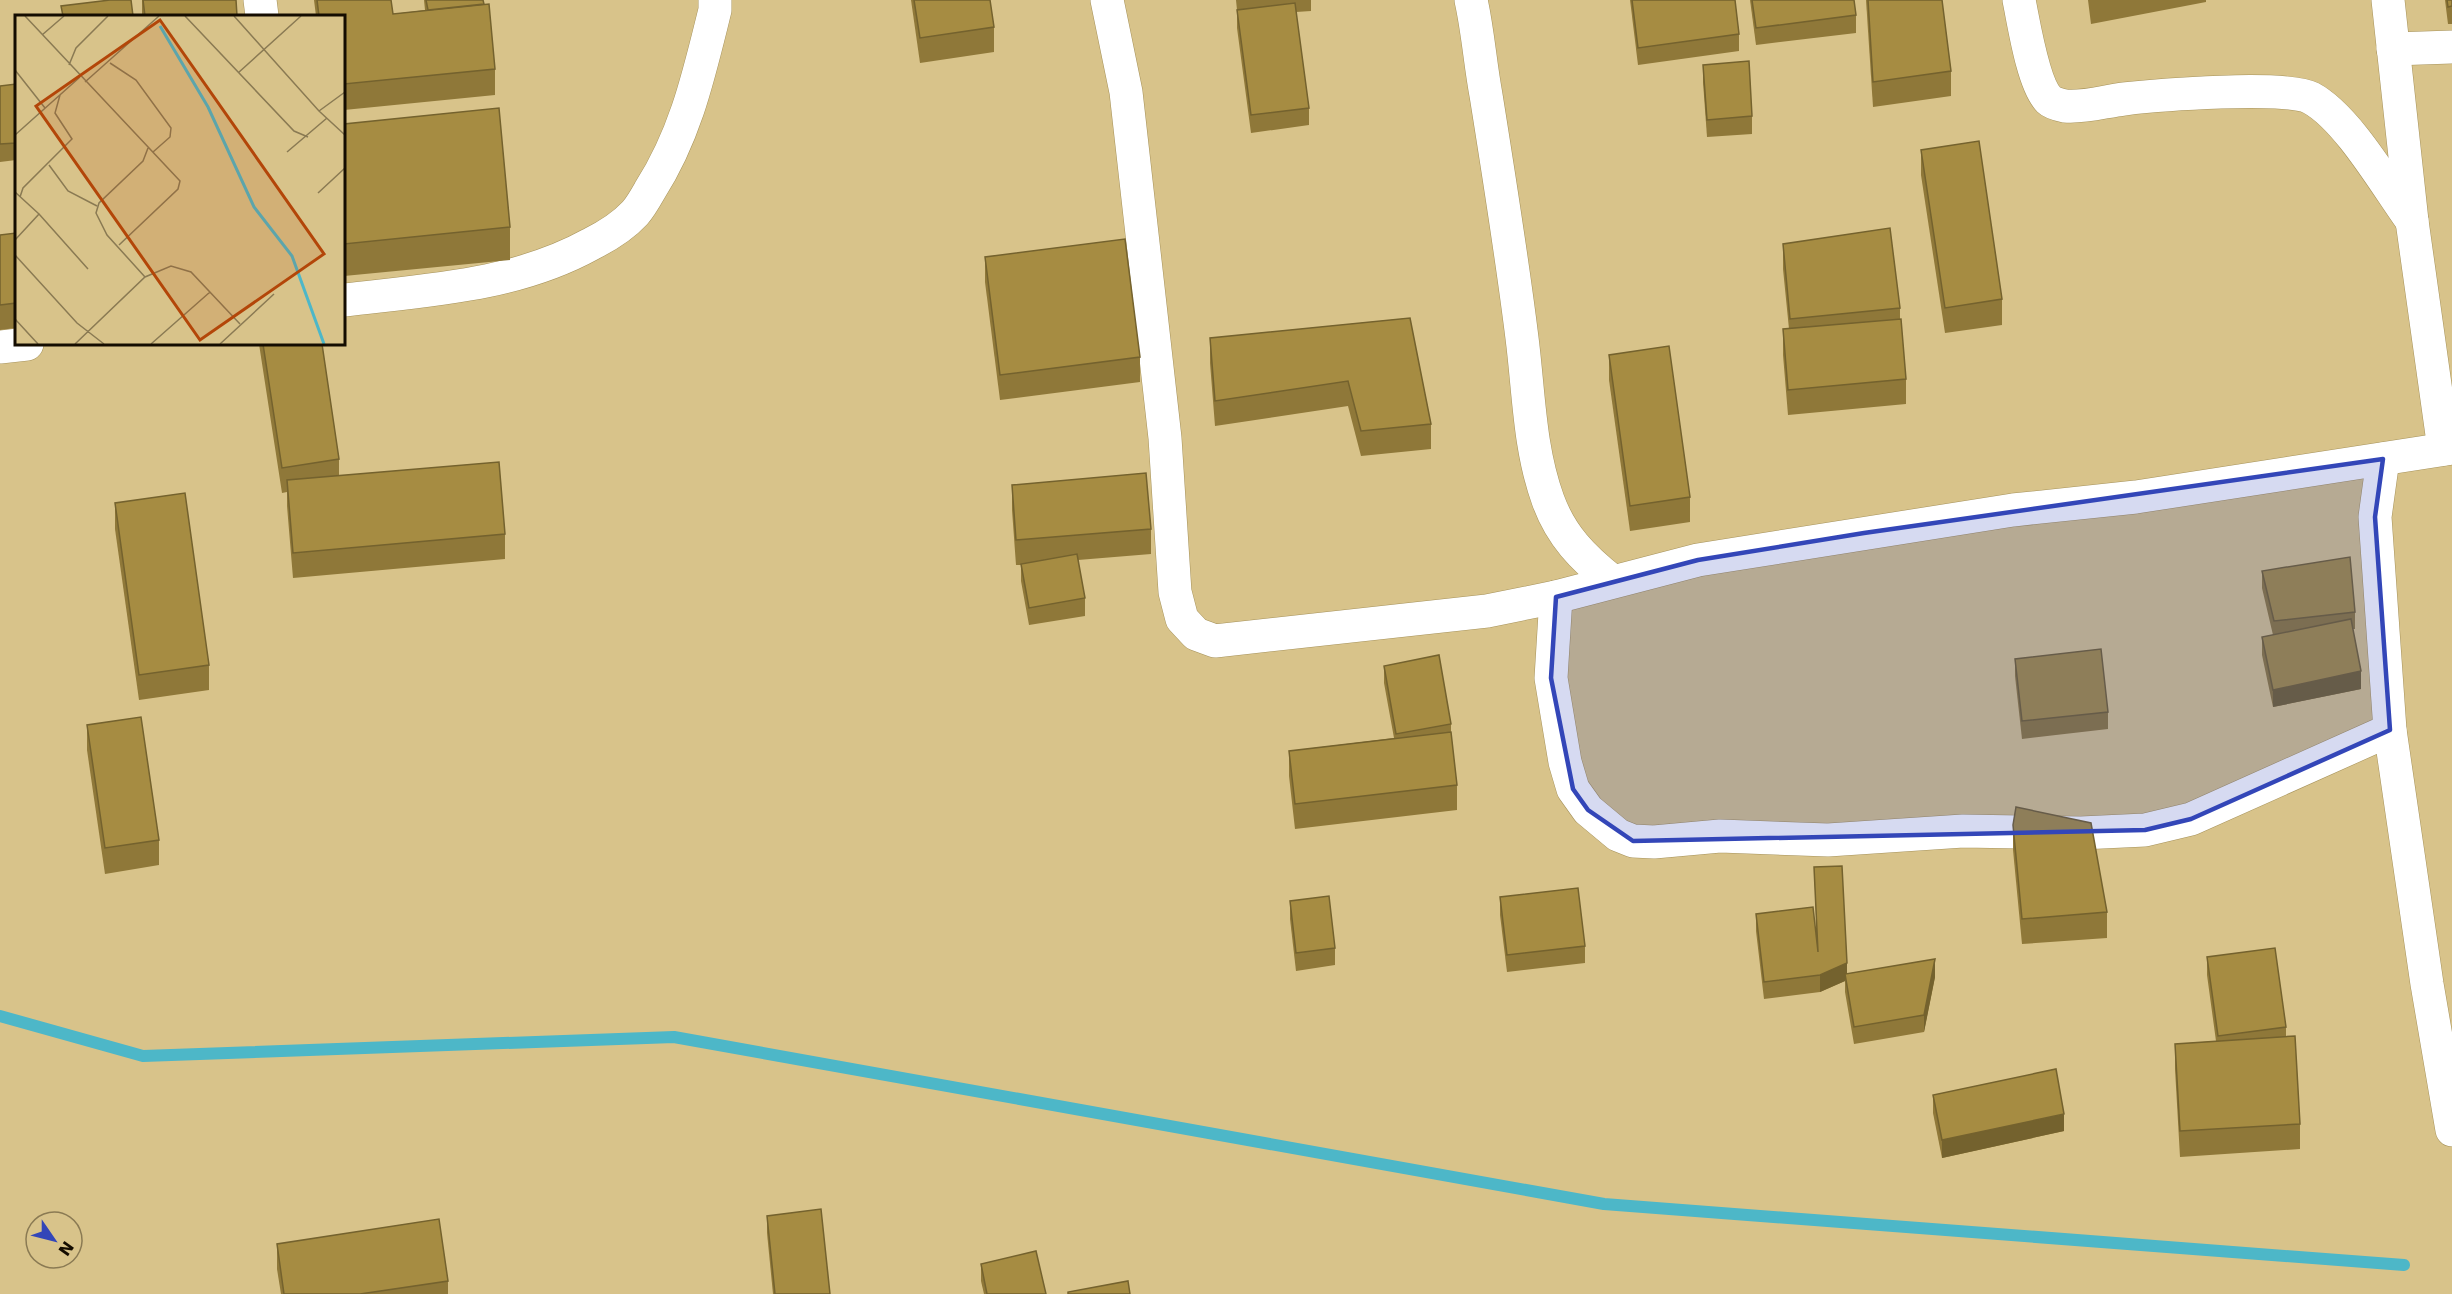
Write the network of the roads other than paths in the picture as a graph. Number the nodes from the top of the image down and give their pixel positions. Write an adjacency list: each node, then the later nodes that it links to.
1 (260, 0): 7 (street)
2 (715, 0): 11 (street)
3 (1107, 0): 17 (street)
4 (1471, 0): 16 (street)
5 (2019, 0): 10 (street)
6 (2388, 0): 9 (street)
7 (262, 15)
8 (2452, 47): 9 (street)
9 (2393, 49): 10 (street)
10 (2412, 221): 14 (street)
11 (345, 300)
12 (18, 345): 13 (street)
13 (0, 347)
14 (2448, 449): 15 (street)
15 (2383, 459): 16 (street); 18 (street)
16 (1612, 581): 17 (street)
17 (1556, 597): 18 (street)
18 (2390, 730): 19 (street)
19 (2452, 1130)

